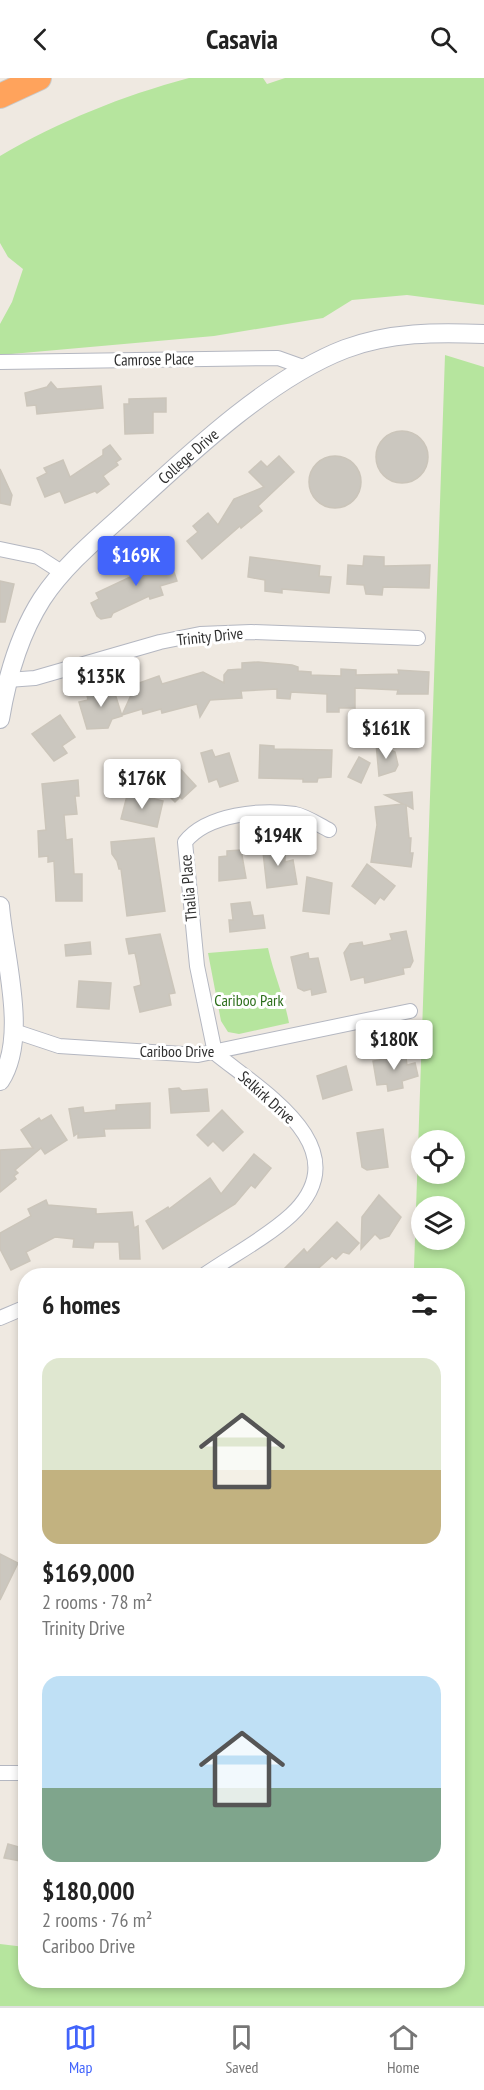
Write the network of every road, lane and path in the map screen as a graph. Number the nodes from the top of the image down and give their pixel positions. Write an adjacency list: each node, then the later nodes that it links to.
1 (39, 78): 2 (highway)
2 (0, 96)
3 (484, 333): 5 (street, College Drive)
4 (0, 362): 5 (street, Camrose Place)
5 (306, 368): 7 (street, College Drive)
6 (0, 549): 7 (street)
7 (63, 573): 9 (street, College Drive)
8 (418, 638): 9 (street, Trinity Drive)
9 (8, 680): 10 (street, College Drive)
10 (0, 719)
11 (329, 830): 16 (street, Thalia Place)
12 (0, 906): 13 (street)
13 (2, 936): 15 (street)
14 (410, 1011): 16 (street, Cariboo Drive)
15 (14, 1031): 16 (street, Cariboo Drive); 17 (street)
16 (215, 1053): 18 (street, Selkirk Drive)
17 (0, 1081)
18 (214, 1268)
19 (18, 1310): 20 (street)
20 (0, 1318)
21 (0, 1773): 22 (street)
22 (18, 1773)

